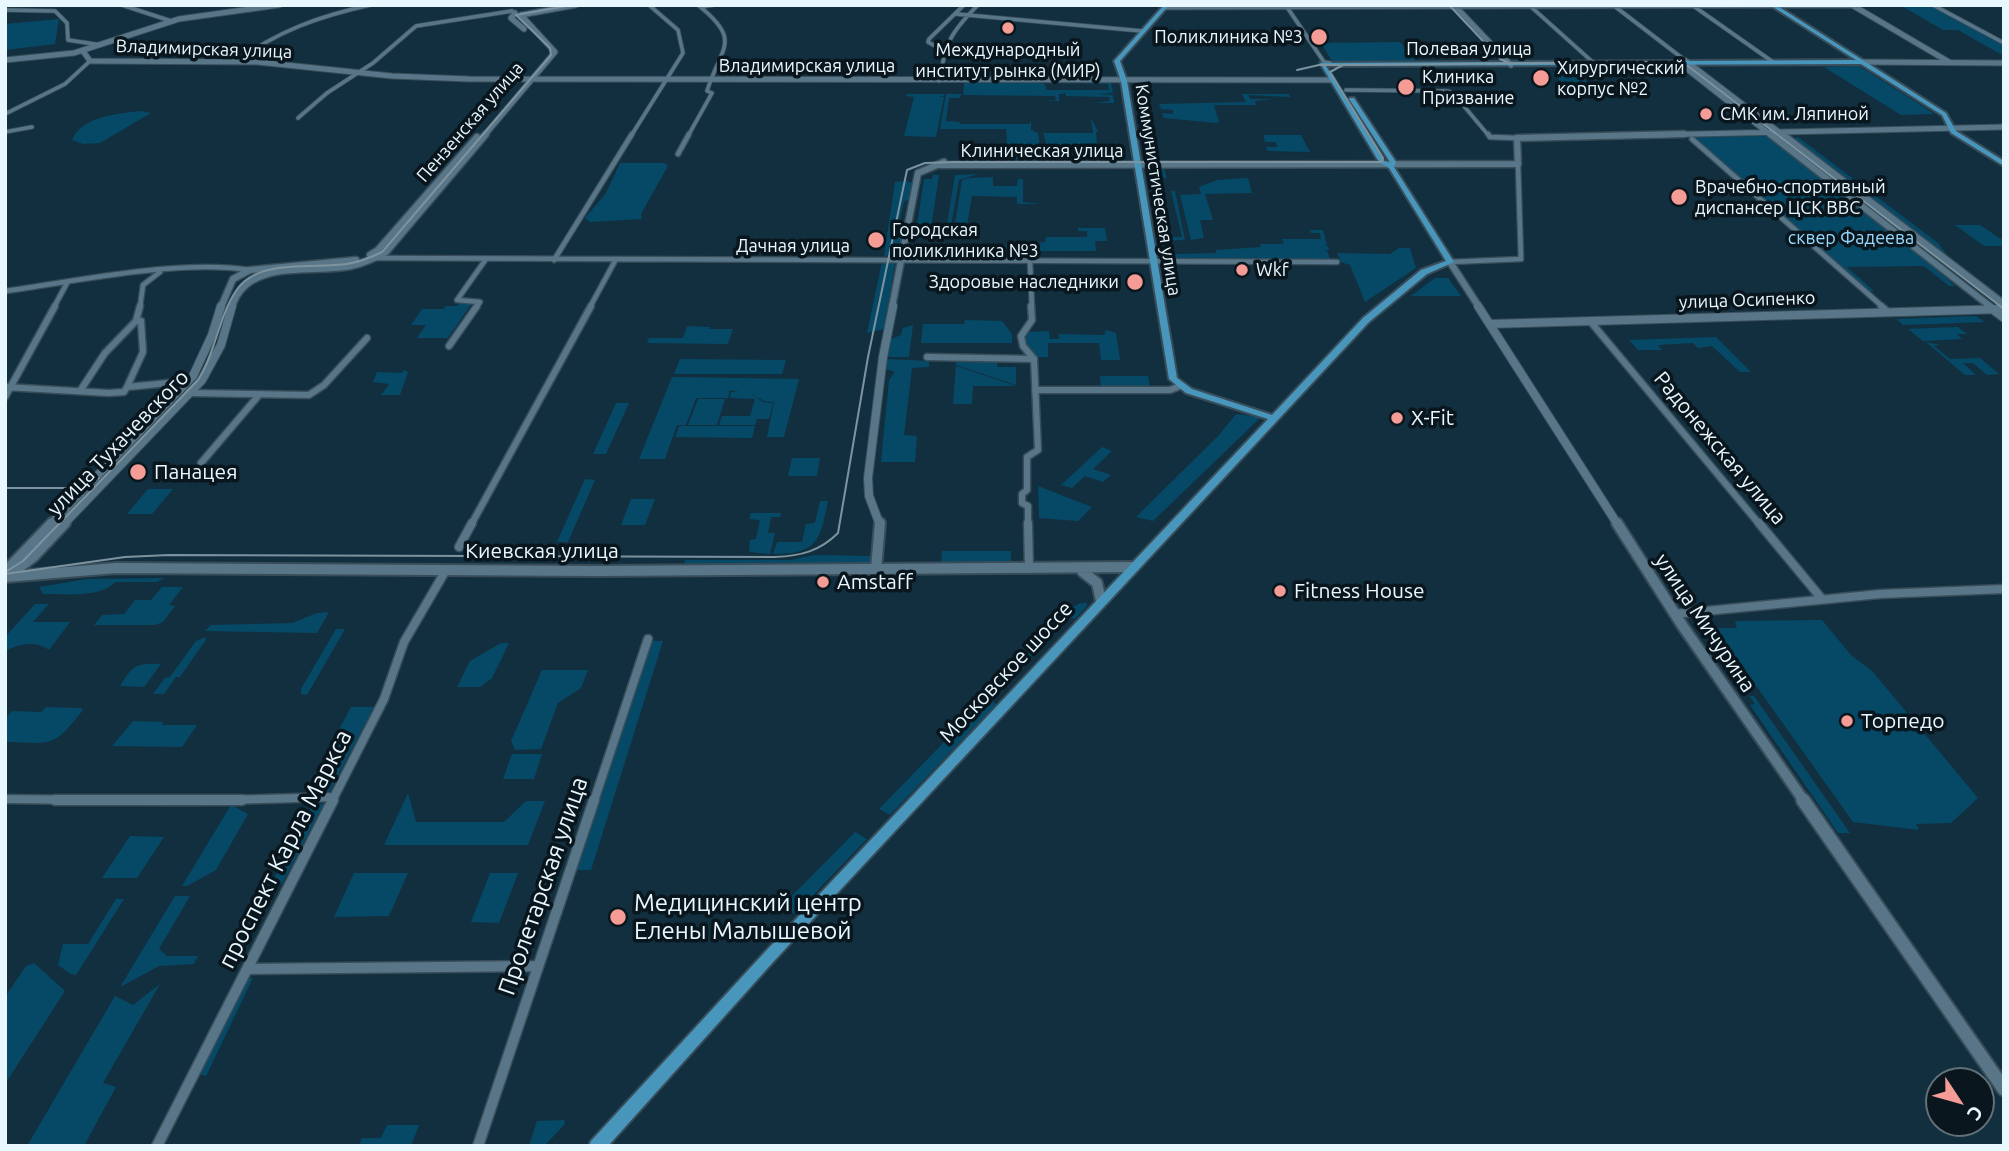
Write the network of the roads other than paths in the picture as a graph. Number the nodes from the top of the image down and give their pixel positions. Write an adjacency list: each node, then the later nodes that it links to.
1 (122, 5): 27 (street)
2 (279, 5): 27 (main road)
3 (370, 5): 35 (street)
4 (506, 5): 24 (street, Пензенская улица)
5 (564, 5): 24 (main road)
6 (576, 5): 24 (main road)
7 (649, 5): 48 (street)
8 (713, 5): 13 (street)
9 (964, 5): 25 (street)
10 (978, 5): 26 (street)
11 (1852, 5): 21 (main road); 38 (main road)
12 (1933, 5): 29 (street)
13 (699, 6): 49 (street)
14 (1166, 6): 22 (main road); 28 (main road, Коммунистическая улица)
15 (1368, 6): 16 (main road); 22 (main road)
16 (1446, 6): 17 (main road); 43 (main road)
17 (1454, 6): 18 (main road); 44 (main road)
18 (1530, 6): 19 (main road); 39 (street)
19 (1612, 6): 20 (main road); 40 (street); 40 (street)
20 (1693, 6): 21 (main road); 36 (street)
21 (1773, 6): 37 (main road)
22 (1287, 7): 42 (street, улица Мичурина)
23 (5, 10): 30 (street)
24 (516, 13): 45 (street); 46 (main road, Пензенская улица); 47 (main road, Пензенская улица)
25 (956, 14): 26 (street); 32 (street)
26 (968, 15): 28 (street); 32 (street)
27 (171, 21): 30 (main road)
28 (1142, 31): 52 (main road, Коммунистическая улица)
29 (2004, 43)
30 (101, 45): 31 (main road)
31 (83, 51): 33 (main road); 34 (main road)
32 (944, 51): 51 (street)
33 (5, 60)
34 (90, 61): 35 (main road, Владимирская улица); 54 (street)
35 (236, 62): 45 (main road, Владимирская улица)
36 (1773, 62): 37 (main road, Полевая улица); 40 (main road, Полевая улица)
37 (1862, 62): 38 (main road); 58 (main road)
38 (1950, 62): 41 (main road)
39 (1595, 63): 40 (main road, Полевая улица); 44 (main road, Полевая улица)
40 (1683, 63): 60 (main road); 61 (main road)
41 (2004, 63)
42 (1327, 64): 43 (main road, Полевая улица); 50 (main road, улица Мичурина); 53 (main road, улица Мичурина)
43 (1499, 64): 44 (main road, Полевая улица)
44 (1510, 64)
45 (359, 73): 46 (main road, Владимирская улица); 55 (street)
46 (525, 80): 47 (main road, Владимирская улица); 69 (main road, Пензенская улица)
47 (534, 80): 48 (main road, Владимирская улица); 69 (main road, Пензенская улица)
48 (665, 80): 49 (main road, Владимирская улица); 72 (street)
49 (711, 80): 51 (main road, Владимирская улица); 64 (street)
50 (1332, 80): 52 (main road, Владимирская улица); 66 (main road, улица Мичурина)
51 (939, 81): 52 (main road, Владимирская улица)
52 (1124, 81): 65 (main road, Коммунистическая улица)
53 (1346, 90): 62 (street); 66 (main road, улица Мичурина)
54 (5, 114)
55 (298, 118)
56 (32, 127): 59 (street)
57 (2004, 127): 58 (main road)
58 (1951, 128): 61 (main road); 68 (main road)
59 (5, 132)
60 (1766, 132): 61 (main road); 62 (main road); 83 (main road)
61 (1779, 132): 82 (main road)
62 (1517, 138): 67 (main road)
63 (1692, 139): 84 (street)
64 (678, 154)
65 (1138, 164): 66 (main road, Клиническая улица); 71 (main road, Клиническая улица); 75 (main road, Коммунистическая улица)
66 (1390, 164): 67 (main road, Клиническая улица); 77 (main road, улица Мичурина)
67 (1518, 164): 77 (street)
68 (2004, 164)
69 (370, 259): 70 (street, Дачная улица); 79 (main road); 99 (main road, улица Тухачевского)
70 (486, 259): 72 (street, Дачная улица); 90 (street)
71 (902, 259): 73 (street, Дачная улица); 74 (street, Дачная улица); 106 (main road)
72 (554, 260): 73 (street, Дачная улица)
73 (615, 261): 104 (street)
74 (1030, 262): 75 (street, Дачная улица); 92 (street)
75 (1154, 262): 76 (street, Дачная улица); 96 (main road, Коммунистическая улица)
76 (1337, 262)
77 (1450, 262): 88 (main road, улица Мичурина); 102 (main road, Московское шоссе)
78 (164, 270): 79 (street); 80 (street); 86 (street)
79 (250, 270): 93 (main road, улица Тухачевского)
80 (67, 283): 81 (street); 94 (street)
81 (5, 291)
82 (2004, 306): 83 (main road, улица Осипенко)
83 (1992, 309): 84 (main road, улица Осипенко); 85 (main road)
84 (1888, 312): 87 (main road, улица Осипенко)
85 (2004, 318)
86 (136, 321): 95 (street); 98 (street)
87 (1590, 321): 88 (main road, улица Осипенко); 112 (street, Радонежская улица)
88 (1490, 324): 114 (main road, улица Мичурина)
89 (367, 338): 100 (street)
90 (449, 346)
91 (927, 357): 92 (street)
92 (1034, 359): 97 (street)
93 (189, 381): 95 (street); 110 (main road, улица Тухачевского)
94 (8, 387): 98 (street); 101 (street)
95 (127, 387): 98 (street)
96 (1184, 389): 97 (street); 102 (main road)
97 (1035, 390): 109 (street)
98 (80, 391)
99 (191, 393): 100 (street); 110 (main road, улица Тухачевского)
100 (259, 395): 103 (street)
101 (5, 397)
102 (1274, 418): 105 (main road, Московское шоссе)
103 (201, 463)
104 (459, 547)
105 (1133, 567): 107 (main road, Киевская улица); 113 (main road, Московское шоссе)
106 (876, 569): 108 (main road, Киевская улица); 109 (main road, Киевская улица)
107 (1078, 569): 109 (main road, Киевская улица); 113 (main road)
108 (446, 570): 110 (main road, Киевская улица); 116 (street, проспект Карла Маркса)
109 (1029, 570)
110 (5, 575)
111 (2004, 589): 112 (street)
112 (1822, 599): 114 (street)
113 (1101, 601): 123 (main road, Московское шоссе)
114 (1675, 614): 120 (main road, улица Мичурина)
115 (648, 639): 118 (street, Пролетарская улица)
116 (334, 797): 117 (street); 119 (street, проспект Карла Маркса)
117 (5, 799)
118 (537, 966): 119 (street); 122 (street, Пролетарская улица)
119 (247, 969): 121 (street, проспект Карла Маркса)
120 (2004, 1089)
121 (157, 1146)
122 (478, 1146)
123 (596, 1146)

